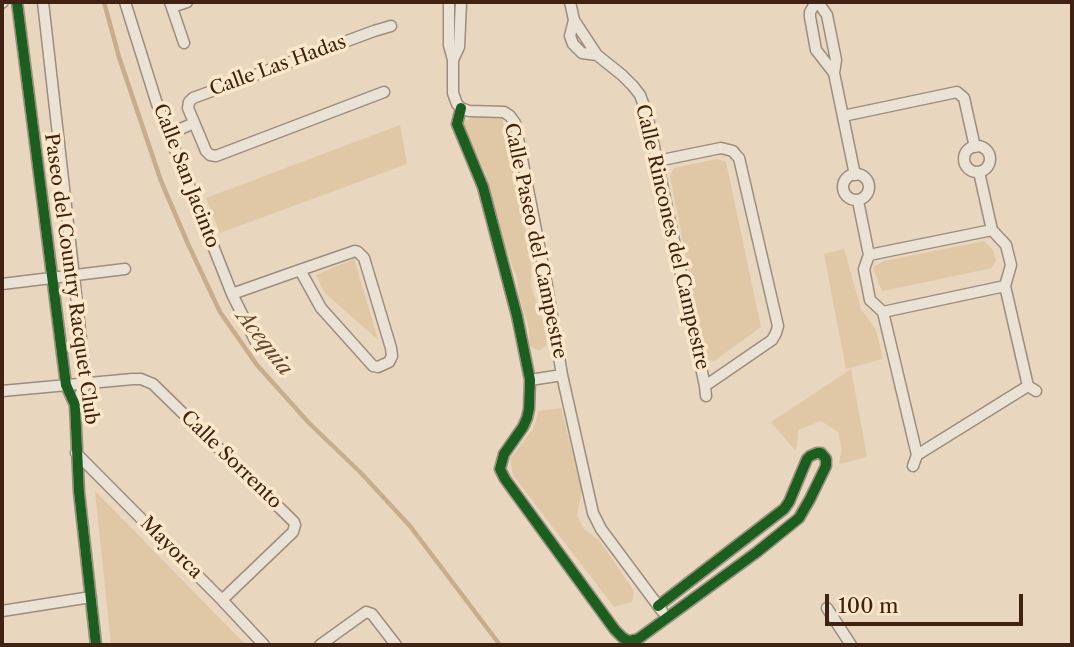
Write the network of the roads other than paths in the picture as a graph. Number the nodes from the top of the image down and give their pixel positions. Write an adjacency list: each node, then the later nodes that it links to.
1 (17, 2): 29 (street, Paseo del Country Racquet Club)
2 (43, 2): 28 (street, Paseo del Country Racquet Club)
3 (125, 2): 18 (street, Calle San Jacinto)
4 (187, 2): 9 (street)
5 (449, 2): 10 (street, Calle Paseo del Campestre)
6 (461, 2): 10 (street, Calle Paseo del Campestre)
7 (570, 2): 20 (street, Calle Rincones del Campestre)
8 (817, 2): 13 (street); 13 (street)
9 (171, 5): 12 (street)
10 (454, 24): 15 (street, Calle Paseo del Campestre)
11 (391, 26): 17 (street, Calle Las Hadas)
12 (184, 43)
13 (834, 74): 16 (street)
14 (384, 92): 17 (street)
15 (461, 108): 35 (street, Calle Paseo del Campestre); 36 (street, Calle Paseo del Campestre)
16 (843, 116): 19 (street); 22 (street)
17 (194, 124): 18 (street)
18 (169, 134): 32 (street, Calle San Jacinto)
19 (975, 147): 21 (street); 21 (street)
20 (657, 161): 20 (street, Calle Rincones del Campestre)
21 (979, 172): 24 (street)
22 (855, 174): 23 (street); 23 (street)
23 (858, 201): 25 (street)
24 (992, 230): 25 (street); 31 (street)
25 (869, 255): 33 (street)
26 (125, 270): 28 (street)
27 (300, 270): 27 (street); 32 (street)
28 (75, 275): 29 (street); 37 (street, Paseo del Country Racquet Club)
29 (51, 278): 30 (street); 38 (street, Paseo del Country Racquet Club)
30 (2, 285)
31 (1005, 286): 33 (street); 33 (street)
32 (232, 294): 34 (street, Calle San Jacinto)
33 (883, 312)
34 (258, 346)
35 (562, 375): 36 (street, Calle Paseo del Campestre); 46 (street, Calle Paseo del Campestre)
36 (530, 380): 49 (street, Calle Paseo del Campestre)
37 (86, 383): 38 (street, Calle Sorrento); 40 (street, Paseo del Country Racquet Club); 45 (street, Calle Sorrento)
38 (66, 385): 39 (street, Calle Sorrento); 40 (street, Paseo del Country Racquet Club)
39 (2, 391)
40 (75, 405): 41 (street, Paseo del Country Racquet Club)
41 (76, 453): 44 (street, Paseo del Country Racquet Club); 45 (street, Mayorca)
42 (747, 539): 43 (street); 43 (street, Calle Paseo del Campestre); 46 (street, Calle Paseo del Campestre)
43 (757, 552): 49 (street, Calle Paseo del Campestre)
44 (91, 597): 48 (street); 50 (street, Paseo del Country Racquet Club)
45 (222, 600): 51 (street, Mayorca)
46 (658, 606): 49 (street, Calle Paseo del Campestre)
47 (827, 608): 54 (street)
48 (2, 611)
49 (667, 617)
50 (96, 645)
51 (264, 645)
52 (320, 645): 53 (street)
53 (396, 645)
54 (851, 645)

